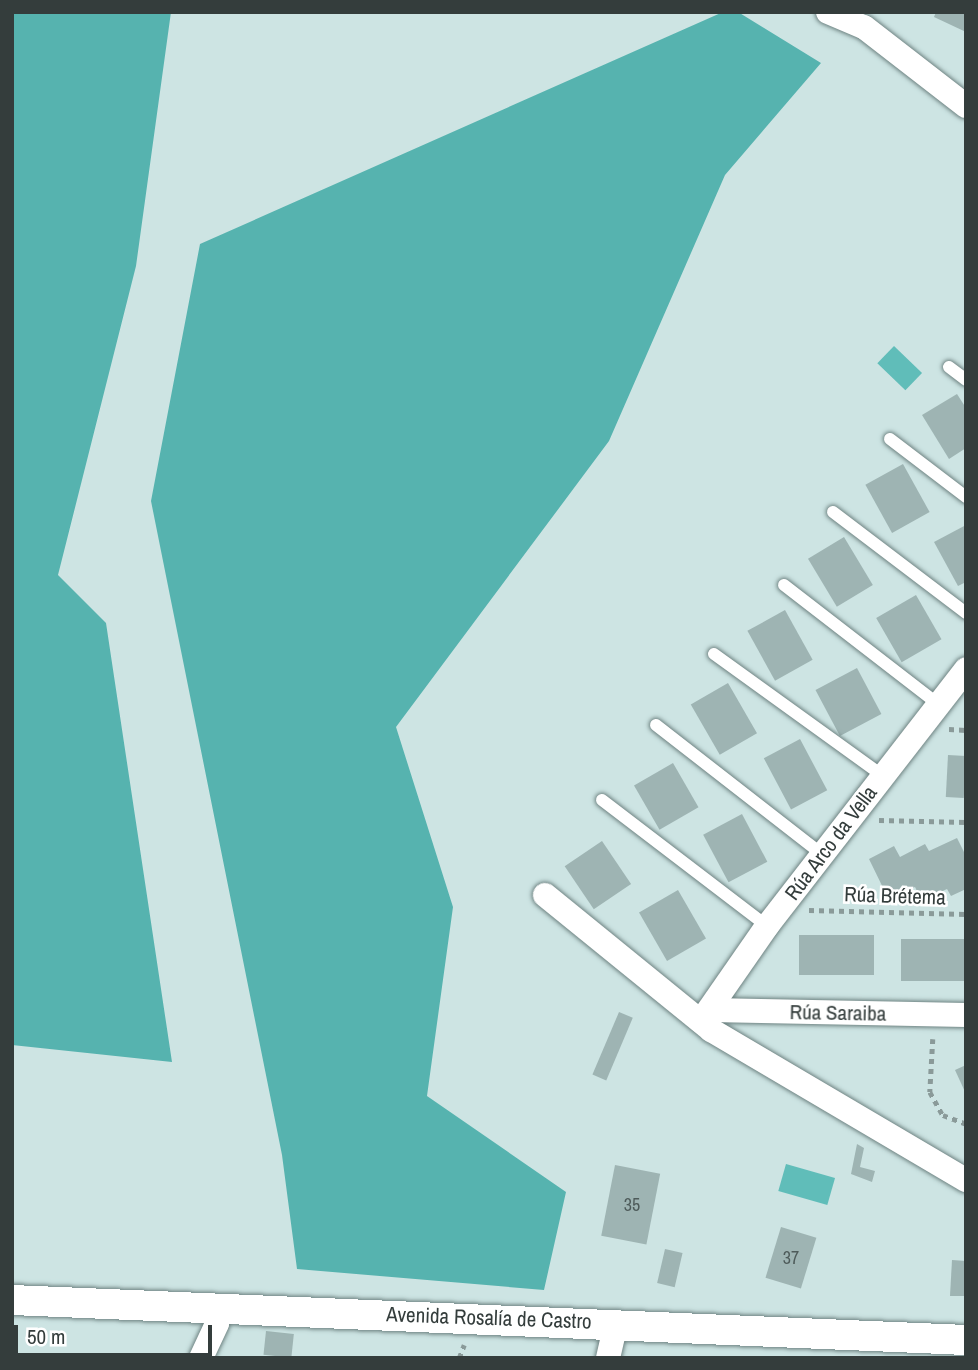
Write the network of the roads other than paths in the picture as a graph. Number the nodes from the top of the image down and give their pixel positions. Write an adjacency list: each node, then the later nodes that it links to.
1 (828, 12): 2 (street)
2 (966, 106)
3 (949, 366): 4 (lane)
4 (966, 380)
5 (890, 439): 6 (lane)
6 (966, 497)
7 (833, 512): 9 (lane)
8 (784, 585): 12 (lane)
9 (966, 613)
10 (714, 654): 14 (lane)
11 (966, 669): 12 (street, Rúa Arco da Vella)
12 (939, 704): 14 (street, Rúa Arco da Vella)
13 (656, 726): 16 (lane)
14 (883, 775): 16 (street, Rúa Arco da Vella)
15 (602, 800): 18 (lane)
16 (822, 854): 18 (street, Rúa Arco da Vella)
17 (545, 895): 20 (street)
18 (774, 918): 20 (street, Rúa Arco da Vella)
19 (966, 1015): 20 (street, Rúa Saraiba)
20 (705, 1016): 21 (street)
21 (966, 1180)
22 (12, 1300): 23 (street, Avenida Rosalía de Castro)
23 (216, 1308): 24 (street, Avenida Rosalía de Castro); 26 (street)
24 (616, 1323): 25 (street, Avenida Rosalía de Castro); 27 (street)
25 (966, 1340)
26 (201, 1358)
27 (608, 1358)

